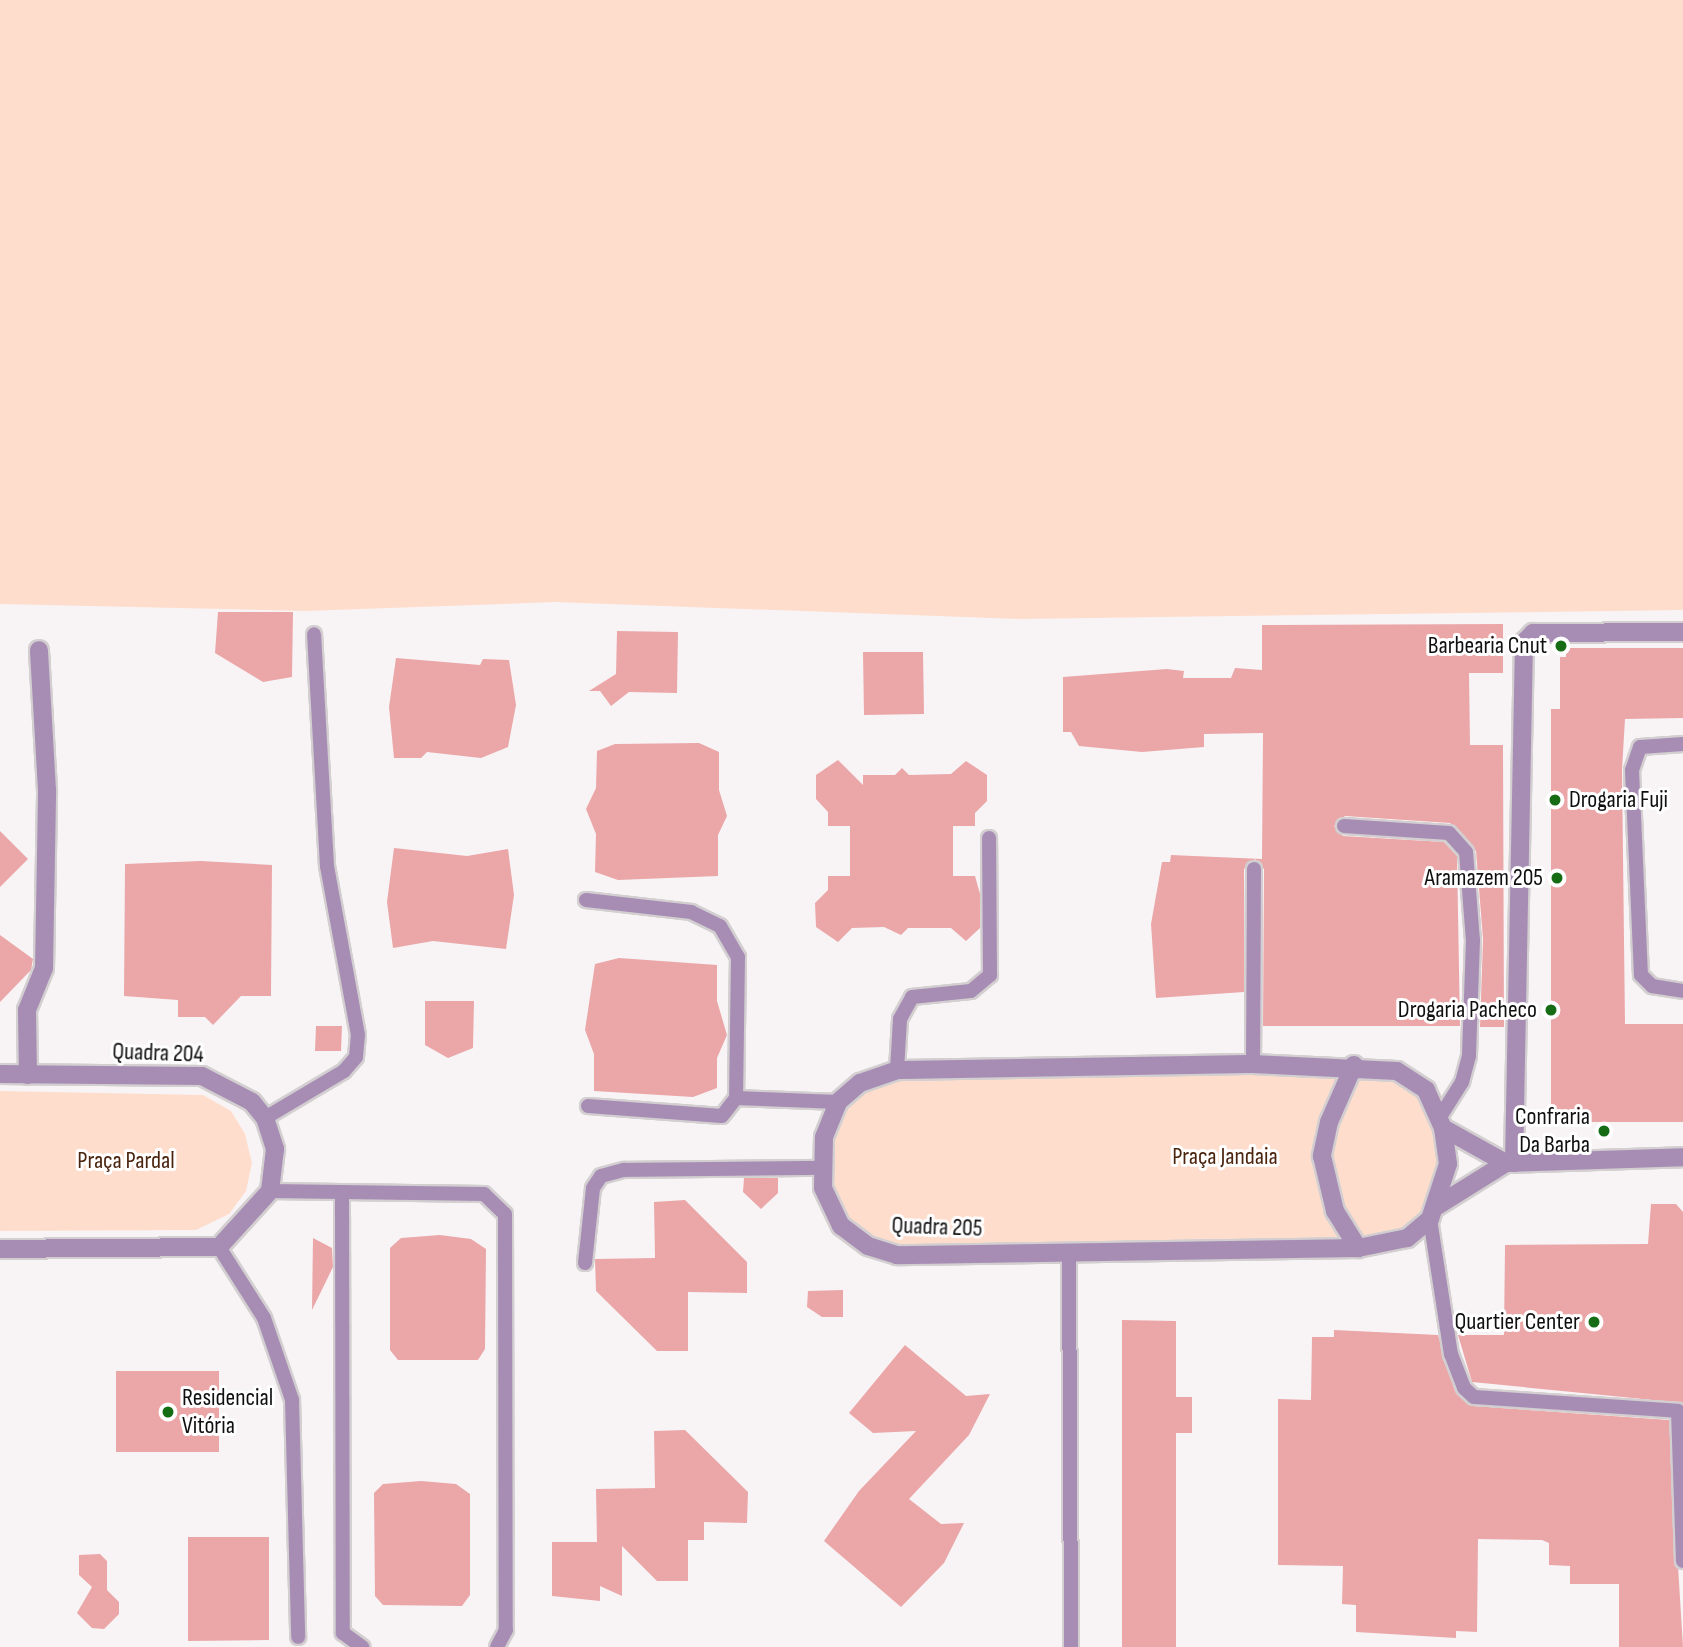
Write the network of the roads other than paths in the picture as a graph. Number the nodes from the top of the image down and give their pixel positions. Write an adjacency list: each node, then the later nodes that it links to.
1 (1683, 632): 21 (street)
2 (314, 634): 18 (lane)
3 (39, 650): 14 (street)
4 (1683, 744): 9 (lane)
5 (1344, 826): 19 (lane)
6 (989, 838): 12 (lane)
7 (1254, 869): 10 (lane)
8 (586, 900): 15 (lane)
9 (1683, 991)
10 (1253, 1064): 11 (street); 12 (street)
11 (1354, 1065): 19 (street); 27 (street)
12 (897, 1070): 16 (street)
13 (0, 1074): 14 (street, Quadra 204)
14 (28, 1075): 18 (street, Quadra 204)
15 (736, 1098): 16 (lane); 17 (lane)
16 (838, 1101): 22 (street)
17 (588, 1106)
18 (265, 1118): 23 (street, Quadra 204)
19 (1442, 1123): 21 (street); 25 (street)
20 (1683, 1157): 21 (street)
21 (1510, 1163): 25 (street, Quadra 205)
22 (821, 1168): 29 (street, Quadra 205); 30 (lane)
23 (270, 1191): 24 (lane); 26 (street)
24 (342, 1196): 33 (lane); 34 (lane)
25 (1432, 1214): 27 (street, Quadra 205); 31 (lane)
26 (219, 1247): 28 (street); 32 (lane)
27 (1358, 1248): 29 (street, Quadra 205)
28 (0, 1249)
29 (1069, 1252): 35 (lane)
30 (584, 1264)
31 (1683, 1561)
32 (298, 1637)
33 (362, 1647)
34 (497, 1647)
35 (1071, 1647)

